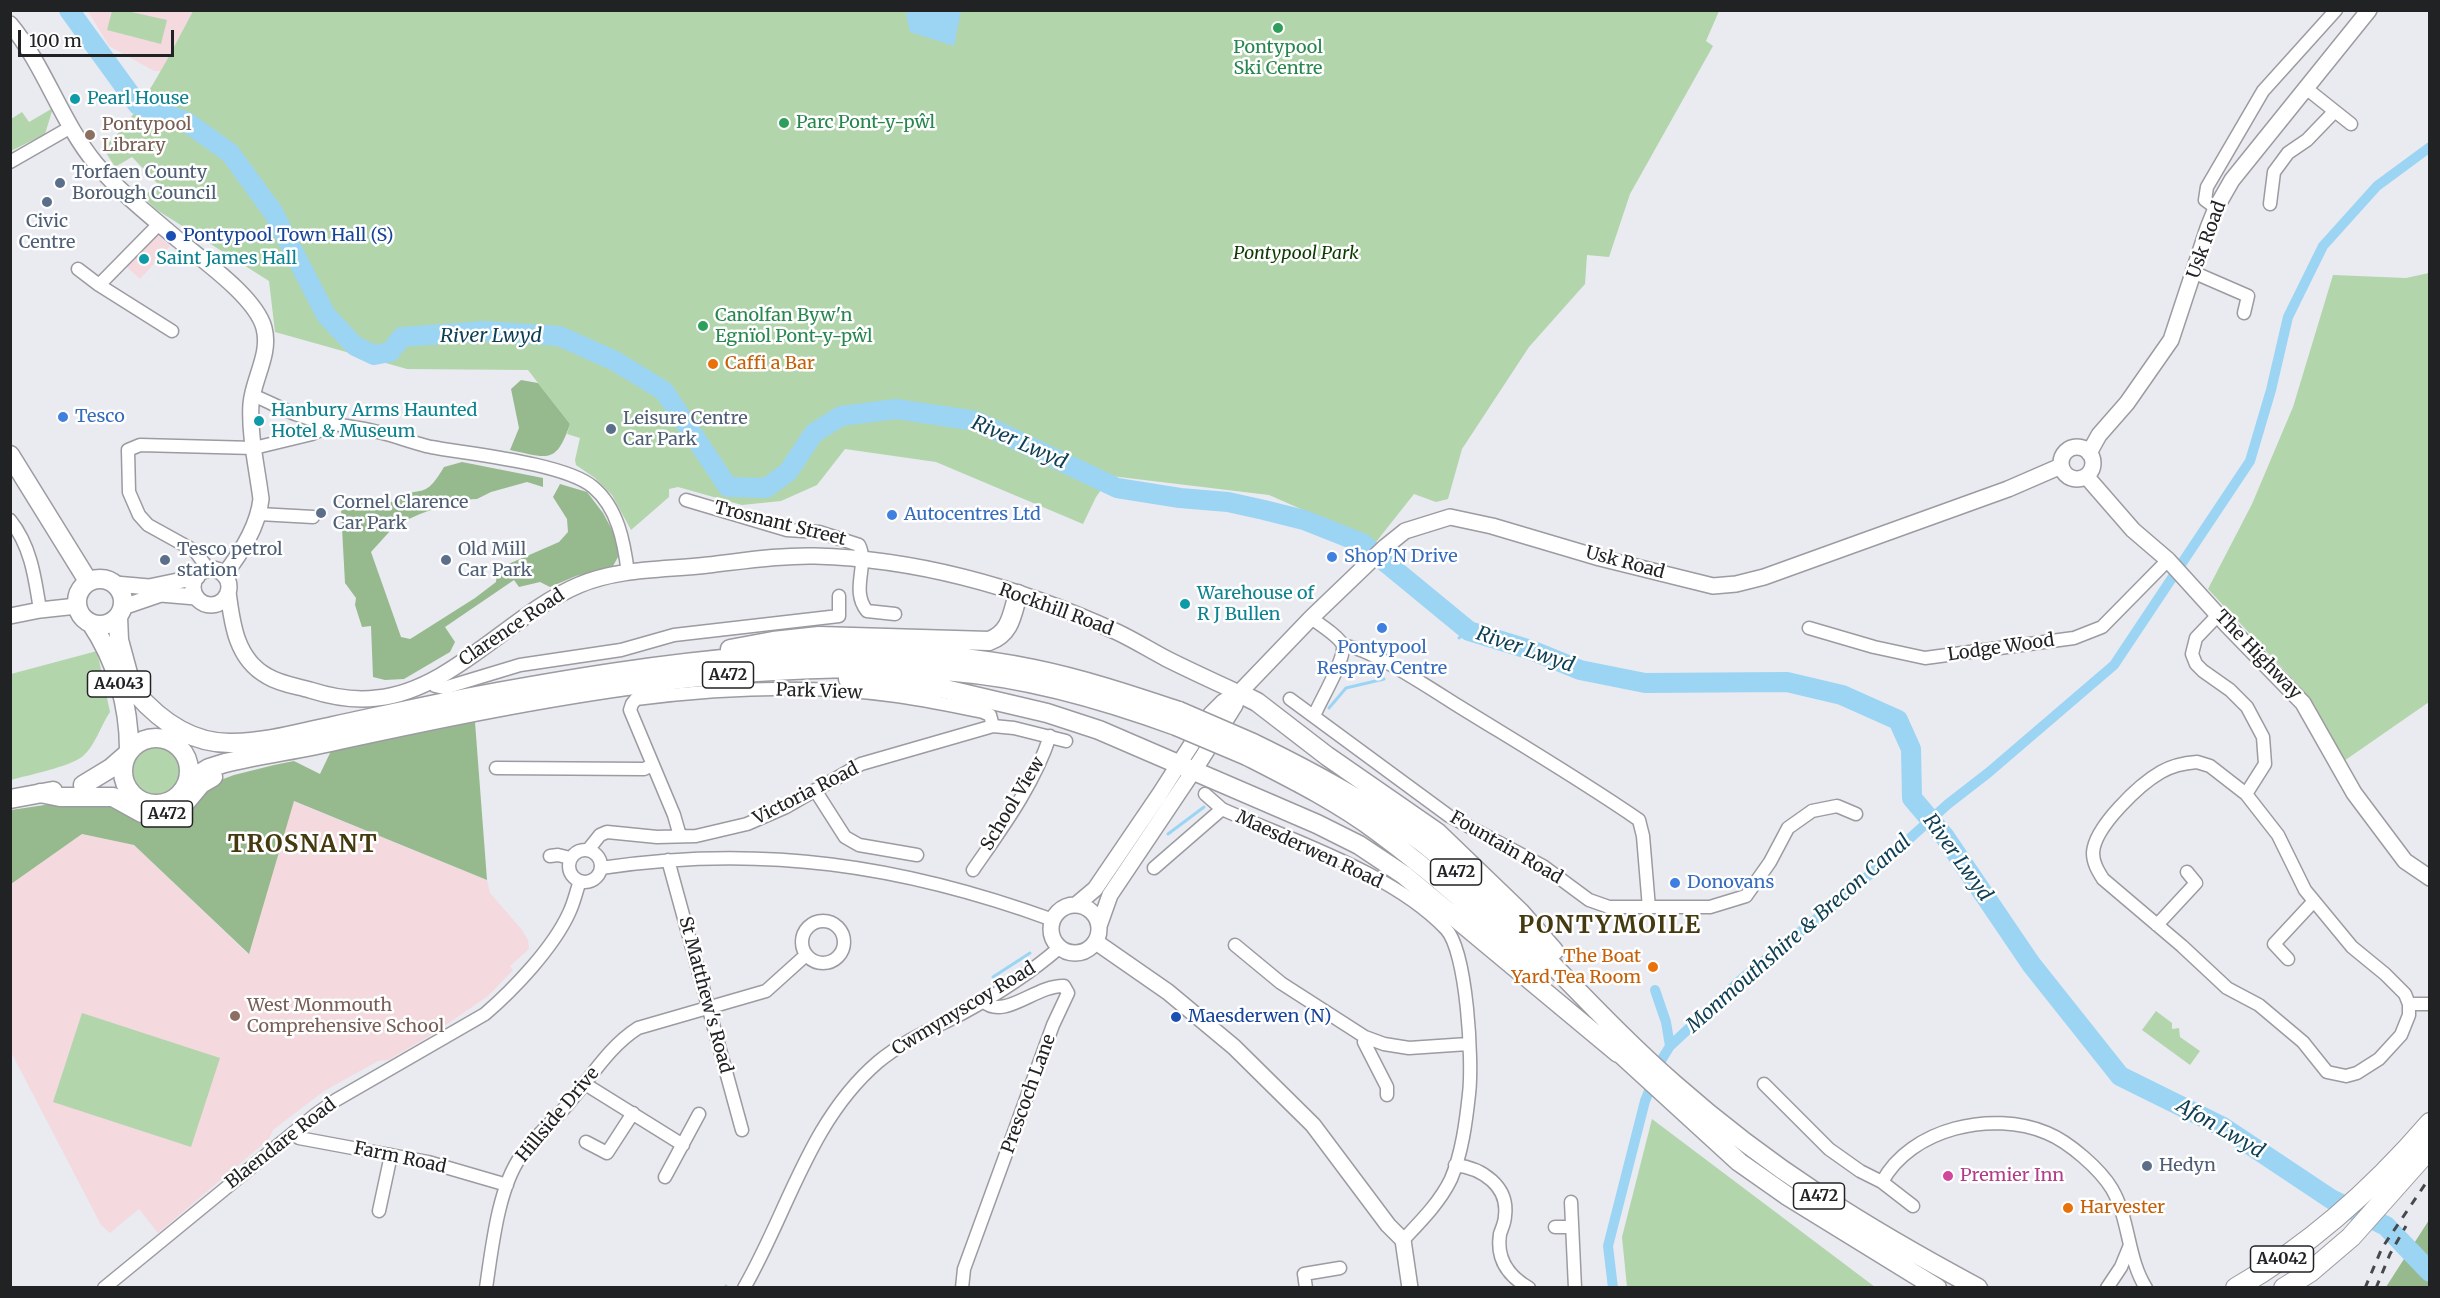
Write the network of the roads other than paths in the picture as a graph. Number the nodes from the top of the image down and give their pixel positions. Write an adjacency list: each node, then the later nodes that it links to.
1 (2336, 10): 10 (street)
2 (2369, 10): 4 (street, Usk Road)
3 (10, 24): 7 (street)
4 (2307, 89): 5 (street); 10 (street, Usk Road)
5 (2334, 112): 6 (street); 9 (street)
6 (2351, 124)
7 (71, 127): 8 (street); 11 (street)
8 (10, 162)
9 (2270, 204)
10 (2216, 208): 13 (street, Usk Road)
11 (159, 224): 14 (street); 17 (street)
12 (78, 268): 14 (street)
13 (2195, 273): 15 (street); 20 (street, Usk Road)
14 (99, 285): 16 (street)
15 (2244, 313)
16 (172, 331)
17 (252, 395): 18 (street); 19 (street)
18 (327, 421): 19 (street); 31 (street)
19 (255, 448): 25 (street); 30 (street)
20 (2089, 453): 22 (street, Usk Road); 23 (street, Usk Road)
21 (10, 454): 32 (main road)
22 (2061, 466): 23 (street); 45 (street, Usk Road)
23 (2086, 476): 29 (street, The Highway)
24 (686, 500): 28 (street, Trosnant Street)
25 (259, 514): 26 (street); 30 (street)
26 (313, 517)
27 (10, 520): 40 (street)
28 (862, 559): 31 (street, Clarence Road); 35 (street, Rockhill Road); 42 (street)
29 (2168, 560): 43 (street, The Highway); 48 (street, Lodge Wood)
30 (209, 573): 33 (street); 34 (street); 37 (street)
31 (628, 573): 52 (street, Clarence Road)
32 (88, 581): 33 (main road); 39 (main road)
33 (115, 584): 41 (main road)
34 (228, 592): 38 (street); 47 (street, Clarence Road)
35 (1018, 594): 50 (main road); 54 (street, Rockhill Road)
36 (839, 596): 52 (street)
37 (196, 597): 38 (street); 41 (street)
38 (210, 605): 47 (street, Clarence Road)
39 (77, 606): 40 (street); 46 (main road)
40 (40, 610): 44 (street)
41 (121, 612): 46 (main road); 53 (main road, A4043)
42 (895, 614)
43 (2218, 614): 74 (street); 88 (street, The Highway)
44 (10, 616)
45 (1311, 618): 49 (street); 54 (street, Usk Road)
46 (91, 623): 64 (main road, A4043)
47 (232, 627): 52 (street, Clarence Road)
48 (1809, 628)
49 (1343, 646): 56 (street); 92 (street)
50 (695, 663): 57 (main road, A472); 62 (main road, A472)
51 (762, 672): 57 (main road, A472); 62 (main road, A472); 67 (main road)
52 (431, 680)
53 (135, 692): 60 (main road, A4043); 62 (main road)
54 (1239, 693): 67 (street, Usk Road); 102 (main road)
55 (1290, 699): 56 (street, Fountain Road)
56 (1314, 716): 92 (street, Fountain Road)
57 (1177, 719): 63 (main road, A472, bridge)
58 (993, 726): 59 (street); 65 (street, Park View); 71 (street, Victoria Road)
59 (1050, 736): 61 (street); 86 (street, School View)
60 (166, 739): 62 (main road, A472); 64 (main road); 68 (main road)
61 (1066, 741)
62 (276, 746): 68 (main road, A472); 72 (main road, A472)
63 (1250, 750): 102 (main road, A472); 108 (main road, A472)
64 (128, 752): 69 (main road, A472); 70 (main road)
65 (654, 765): 66 (street); 78 (street, Park View)
66 (496, 768)
67 (1185, 769): 91 (street); 95 (street); 108 (main road)
68 (188, 781): 70 (main road)
69 (83, 785): 70 (main road, A472); 72 (main road, A472)
70 (128, 790)
71 (815, 790): 78 (street, Victoria Road); 80 (street)
72 (40, 793): 75 (main road, A472)
73 (1204, 794): 76 (street, Maesderwen Road)
74 (2246, 794): 90 (street); 94 (street)
75 (10, 800)
76 (1222, 809): 85 (street, Maesderwen Road); 107 (street, Maesderwen Road)
77 (1856, 814): 92 (street, Fountain Road)
78 (680, 836): 79 (street, Victoria Road)
79 (588, 850): 82 (street); 84 (street)
80 (917, 855)
81 (550, 856): 82 (street)
82 (570, 858): 89 (street)
83 (668, 860): 84 (street); 93 (street); 105 (street, St Matthew's Road)
84 (601, 867): 89 (street)
85 (1154, 868)
86 (973, 870)
87 (2187, 872): 94 (street)
88 (2430, 878)
89 (580, 881): 117 (street, Blaendare Road)
90 (2314, 901): 100 (street); 103 (street)
91 (1076, 905): 93 (street); 95 (street)
92 (1649, 908)
93 (1053, 920): 98 (street)
94 (2157, 925): 103 (street)
95 (1099, 926): 96 (street)
96 (1095, 942): 98 (street); 132 (street)
97 (1235, 945): 106 (street)
98 (1059, 948): 101 (street, Cwmynyscoy Road)
99 (806, 955): 105 (street, Hillside Drive)
100 (2289, 959)
101 (983, 1001): 137 (street, Cwmynyscoy Road); 138 (street, Prescoch Lane)
102 (1589, 1002): 108 (main road, A472)
103 (2409, 1004): 104 (street)
104 (2430, 1004)
105 (709, 1007): 109 (street, Hillside Drive); 116 (street, St Matthew's Road)
106 (1365, 1037): 107 (street); 112 (street)
107 (1468, 1044): 122 (street, Maesderwen Road)
108 (1623, 1047): 111 (main road, A472)
109 (585, 1083): 113 (street); 125 (street, Hillside Drive)
110 (1764, 1084): 124 (street)
111 (1668, 1089): 143 (main road, A472); 144 (main road, A472)
112 (1387, 1095)
113 (633, 1113): 118 (street); 119 (street)
114 (699, 1114): 119 (street)
115 (2430, 1123): 126 (highway, A4042)
116 (742, 1130)
117 (293, 1133): 121 (street, Farm Road); 135 (street, Blaendare Road)
118 (586, 1142)
119 (682, 1144): 123 (street)
120 (2430, 1148): 126 (highway, A4042)
121 (391, 1155): 125 (street, Farm Road); 129 (street)
122 (1455, 1165): 132 (street, Maesderwen Road); 141 (street)
123 (665, 1177)
124 (1882, 1182): 128 (street); 133 (street)
125 (507, 1185): 136 (street, Hillside Drive)
126 (2374, 1197): 147 (highway, A4042); 148 (highway, A4042)
127 (1571, 1202): 131 (street)
128 (1913, 1206)
129 (379, 1211)
130 (1555, 1227): 131 (street)
131 (1572, 1227): 142 (street)
132 (1403, 1240): 140 (street)
133 (2131, 1244): 145 (street); 146 (street)
134 (1340, 1268): 139 (street)
135 (104, 1287)
136 (486, 1287)
137 (744, 1287)
138 (962, 1287)
139 (1306, 1287)
140 (1410, 1287)
141 (1529, 1287)
142 (1575, 1287)
143 (1937, 1287)
144 (1978, 1287)
145 (2107, 1287)
146 (2146, 1287)
147 (2236, 1287)
148 (2284, 1287)

